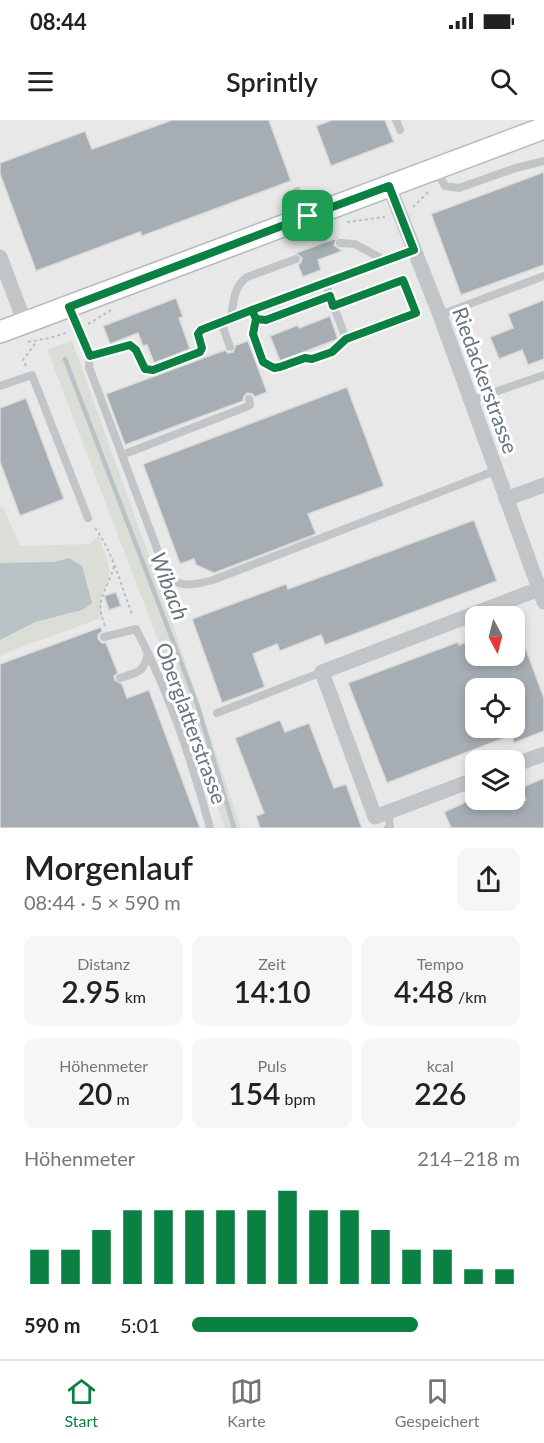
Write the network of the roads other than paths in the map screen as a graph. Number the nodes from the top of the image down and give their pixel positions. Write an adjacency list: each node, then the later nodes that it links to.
1 (396, 120): 3 (lane)
2 (544, 128): 5 (main road)
3 (400, 130)
4 (544, 161): 5 (lane)
5 (435, 169): 6 (main road)
6 (389, 186): 8 (main road); 10 (street, Riedackerstrasse)
7 (297, 190): 8 (lane)
8 (308, 216): 18 (main road)
9 (340, 243): 13 (lane)
10 (414, 250): 13 (lane); 20 (street, Riedackerstrasse)
11 (0, 257): 24 (street)
12 (296, 259): 21 (lane)
13 (384, 260): 15 (lane)
14 (544, 276): 20 (lane)
15 (324, 283): 16 (lane); 19 (lane)
16 (330, 296): 17 (lane); 22 (lane)
17 (333, 306): 26 (lane); 26 (lane)
18 (69, 307): 24 (main road); 28 (lane)
19 (252, 310): 21 (lane); 22 (lane)
20 (440, 315): 32 (street, Riedackerstrasse)
21 (231, 318): 23 (lane)
22 (256, 319): 26 (lane)
23 (221, 322): 27 (lane); 28 (lane)
24 (25, 323): 25 (main road)
25 (0, 332)
26 (346, 339)
27 (230, 347)
28 (90, 356): 33 (lane)
29 (544, 375): 32 (lane)
30 (0, 386): 37 (lane)
31 (249, 399): 33 (lane)
32 (472, 400): 34 (street, Riedackerstrasse)
33 (122, 455): 34 (lane)
34 (497, 470): 36 (street, Riedackerstrasse)
35 (544, 485): 36 (street)
36 (506, 499): 38 (street, Riedackerstrasse)
37 (88, 518)
38 (542, 596): 41 (street, Riedackerstrasse)
39 (104, 637): 40 (lane, Oberglatterstrasse)
40 (148, 652): 42 (lane); 48 (lane, Oberglatterstrasse)
41 (322, 672): 43 (lane); 47 (street)
42 (120, 678)
43 (217, 712)
44 (544, 754): 45 (street)
45 (525, 761)
46 (465, 783): 47 (street)
47 (388, 812): 49 (lane)
48 (210, 828)
49 (388, 828)

